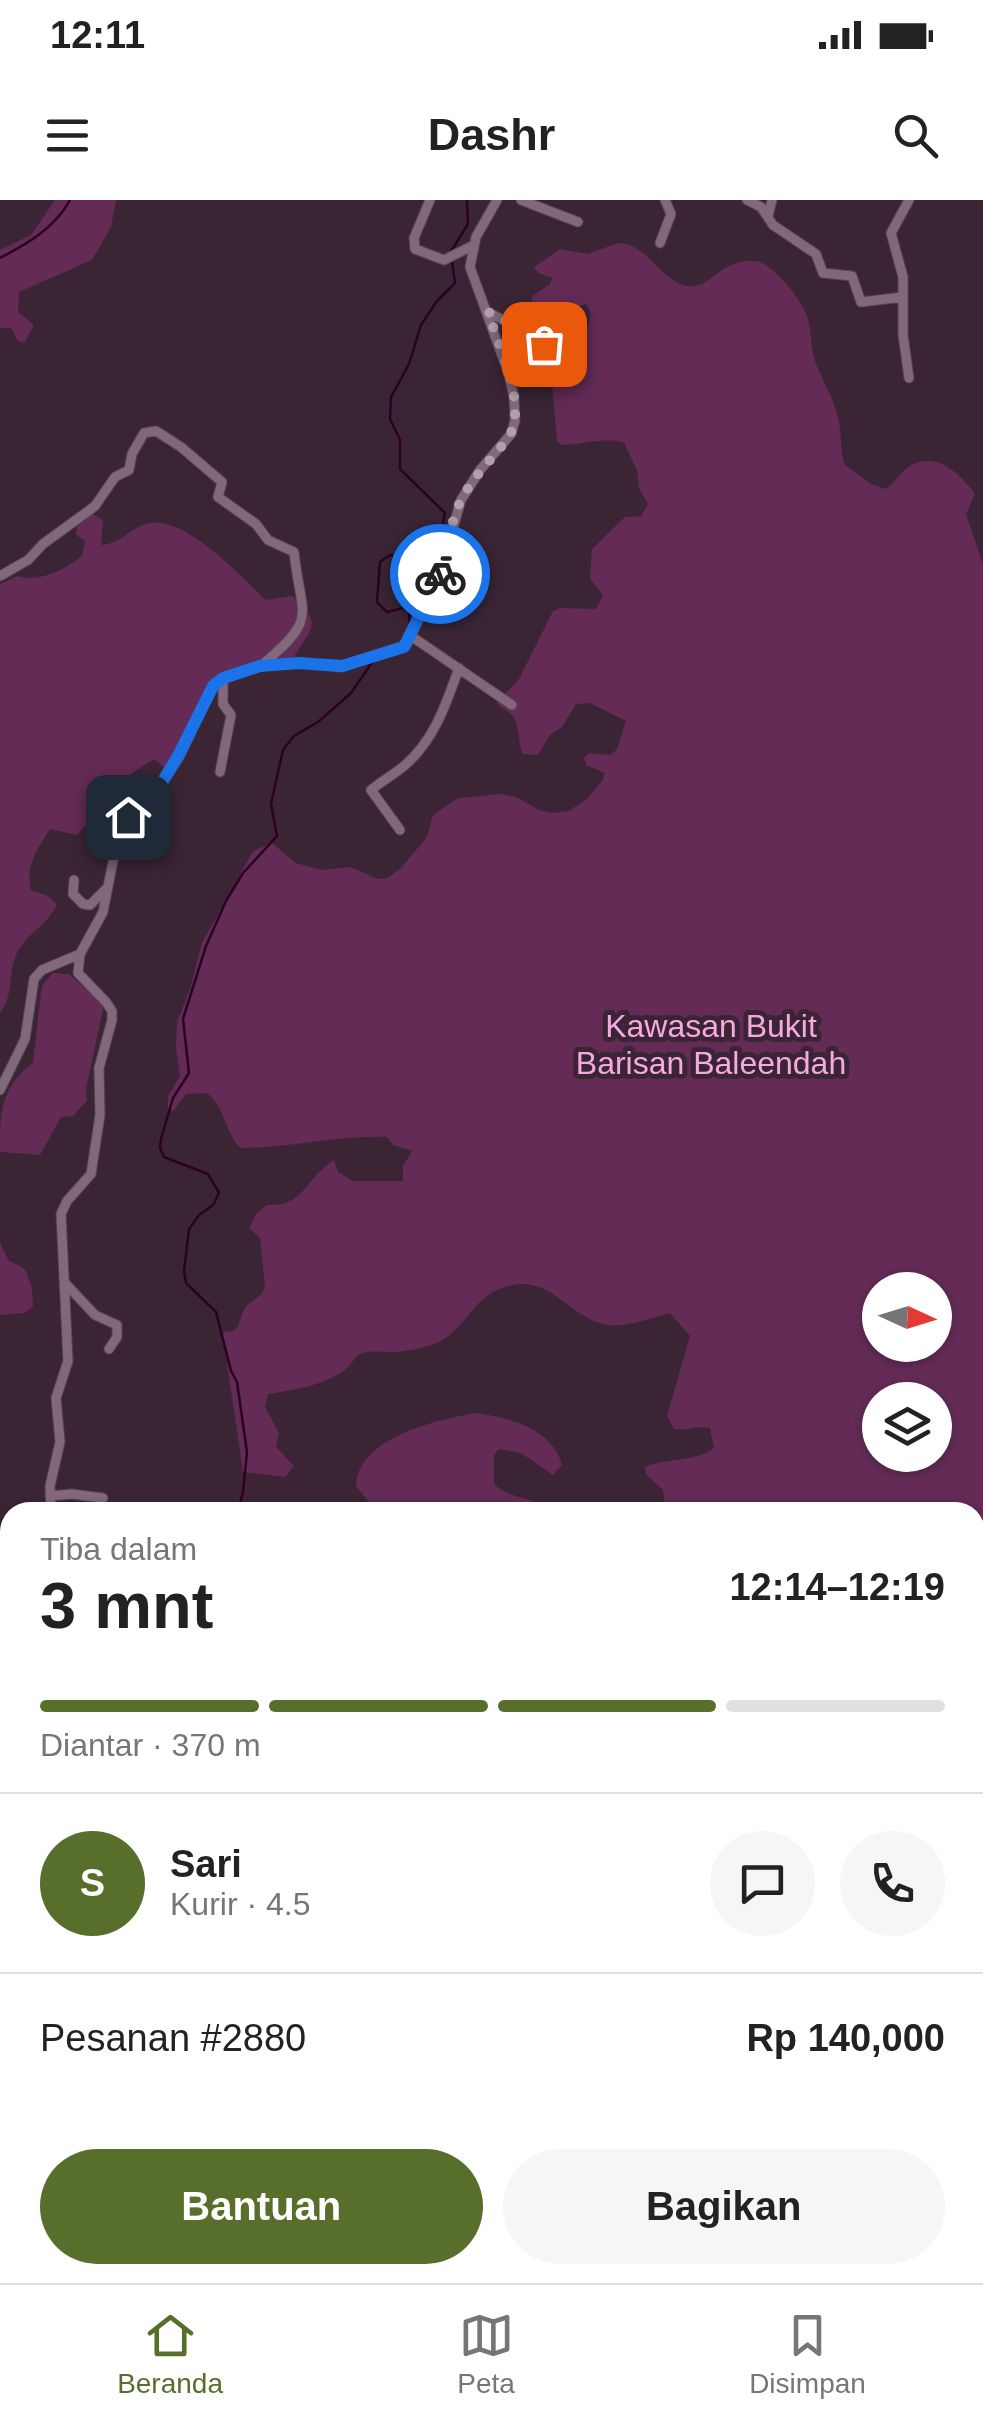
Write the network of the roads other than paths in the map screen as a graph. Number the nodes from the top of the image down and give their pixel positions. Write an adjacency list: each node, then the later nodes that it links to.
1 (430, 200): 11 (street)
2 (497, 200): 11 (street)
3 (521, 200): 9 (street)
4 (665, 200): 10 (street)
5 (747, 200): 8 (street)
6 (772, 200): 8 (street)
7 (908, 200): 12 (street)
8 (768, 216): 12 (street)
9 (578, 222)
10 (660, 243)
11 (474, 245): 13 (street)
12 (903, 297): 15 (street)
13 (488, 312): 14 (street); 17 (street)
14 (551, 361)
15 (909, 378)
16 (0, 576): 18 (street)
17 (411, 636): 18 (street); 19 (street)
18 (260, 666): 20 (street)
19 (459, 668): 21 (street); 23 (street)
20 (223, 678): 22 (street); 25 (street)
21 (512, 706)
22 (220, 772)
23 (400, 830)
24 (74, 880): 25 (street)
25 (107, 888): 26 (street)
26 (80, 954): 27 (street); 28 (street)
27 (0, 1090)
28 (65, 1283): 29 (street); 30 (street)
29 (109, 1349)
30 (50, 1496): 31 (street); 32 (street)
31 (102, 1498)
32 (50, 1502)

